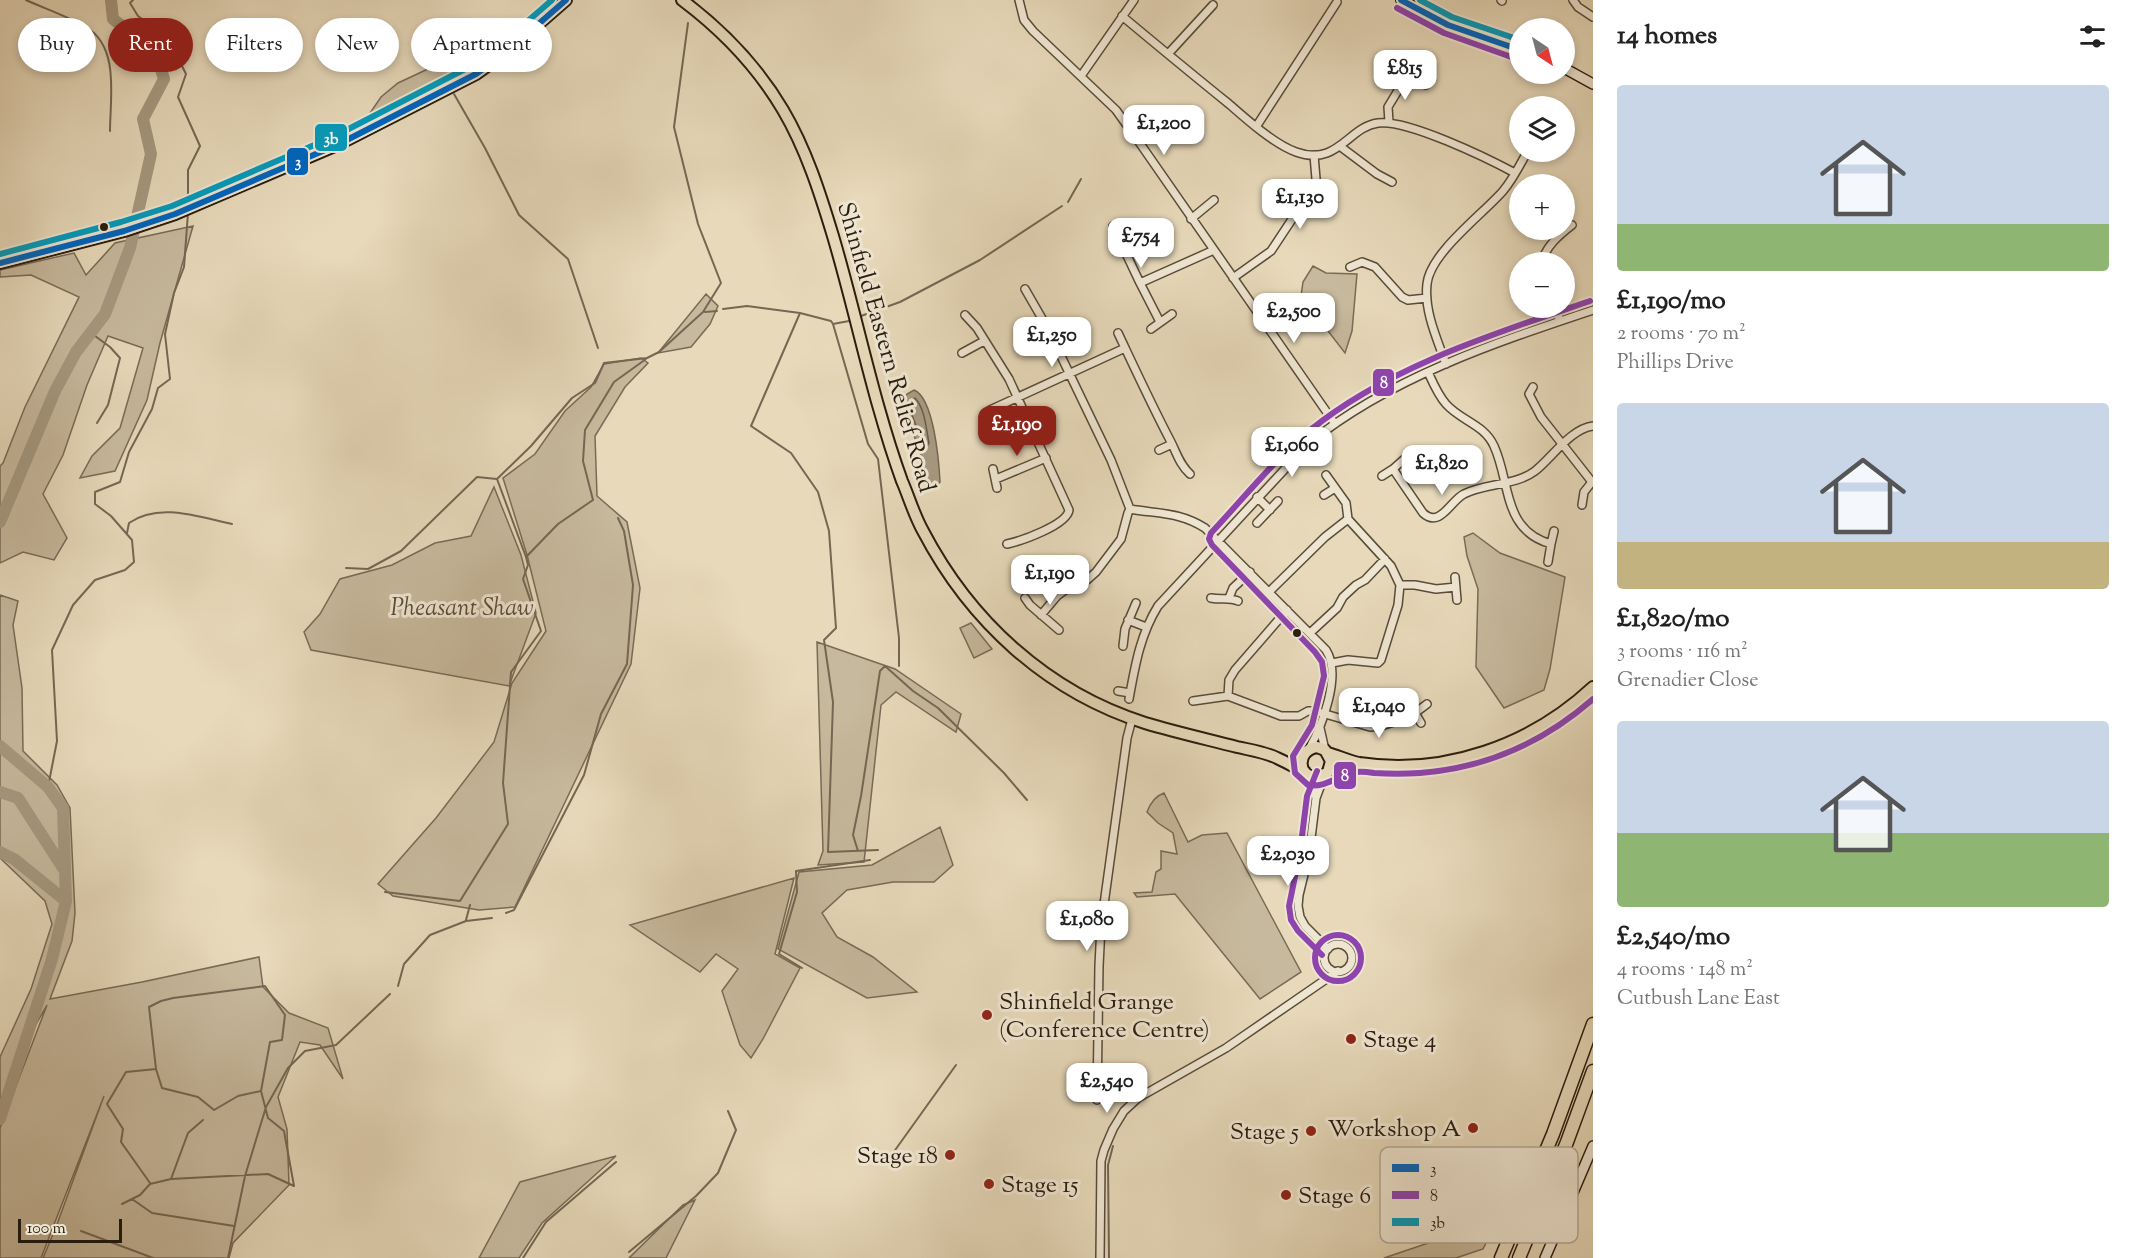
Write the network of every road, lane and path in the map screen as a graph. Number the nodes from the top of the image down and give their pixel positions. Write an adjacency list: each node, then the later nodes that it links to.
1 (566, 0): 34 (main road)
2 (682, 0): 114 (main road, Shinfield Eastern Relief Road)
3 (1019, 0): 16 (street)
4 (1134, 0): 9 (street)
5 (1401, 0): 11 (main road)
6 (1573, 0): 10 (street)
7 (1337, 2): 20 (street)
8 (1213, 5): 12 (street)
9 (1122, 16): 12 (street); 16 (street)
10 (1593, 17)
11 (1509, 46)
12 (1168, 54): 20 (street)
13 (1392, 62): 14 (street)
14 (1408, 74): 18 (street); 19 (street)
15 (1575, 74): 17 (main road)
16 (1082, 76): 27 (street)
17 (1593, 84)
18 (1426, 85)
19 (1389, 122): 21 (street); 24 (street)
20 (1256, 127): 22 (street)
21 (1341, 147): 22 (street); 25 (street)
22 (1314, 154): 36 (street)
23 (1521, 162): 24 (street)
24 (1515, 173): 39 (street)
25 (1392, 182)
26 (1214, 200): 27 (street)
27 (1191, 219): 30 (street)
28 (1113, 226): 37 (street)
29 (1556, 240): 31 (street)
30 (1214, 250): 36 (street); 37 (street)
31 (1546, 252)
32 (1360, 253): 33 (street)
33 (1362, 262): 35 (street); 39 (street)
34 (0, 263)
35 (1350, 267)
36 (1233, 278): 57 (street)
37 (1140, 283): 45 (street)
38 (1025, 289): 53 (street)
39 (1427, 298): 51 (street)
40 (1593, 310): 44 (street)
41 (1172, 314): 45 (street)
42 (965, 315): 48 (street)
43 (1559, 318): 44 (street)
44 (1560, 321): 51 (street)
45 (1160, 322): 46 (street)
46 (1151, 328)
47 (1118, 333): 49 (street)
48 (984, 341): 50 (street); 55 (street)
49 (1125, 348): 53 (street); 59 (street)
50 (962, 353)
51 (1446, 364): 52 (street)
52 (1428, 372): 57 (street); 71 (street)
53 (1070, 373): 55 (street); 78 (street)
54 (1533, 387): 60 (street)
55 (1017, 398): 56 (street); 63 (street)
56 (990, 410)
57 (1335, 424): 75 (street)
58 (1593, 426): 60 (street)
59 (1172, 444): 61 (street); 66 (street)
60 (1563, 444): 70 (street); 71 (street)
61 (1159, 450)
62 (1410, 454): 65 (street)
63 (1046, 458): 69 (street); 84 (street)
64 (993, 469): 69 (street)
65 (1393, 469): 68 (street); 71 (street)
66 (1190, 474)
67 (1326, 475): 73 (street)
68 (1382, 476)
69 (996, 478): 72 (street)
70 (1592, 482): 77 (street)
71 (1504, 483): 85 (street)
72 (997, 488)
73 (1335, 488): 74 (street); 80 (street)
74 (1324, 495)
75 (1257, 498): 79 (street); 83 (street)
76 (1278, 501): 79 (street)
77 (1582, 505)
78 (1130, 509): 83 (street); 100 (street)
79 (1270, 510): 81 (street)
80 (1348, 519): 86 (street); 92 (street)
81 (1257, 523)
82 (1554, 531): 85 (street)
83 (1218, 539): 88 (street); 102 (street)
84 (1007, 544)
85 (1551, 544): 87 (street)
86 (1385, 559): 90 (street); 104 (street)
87 (1548, 562)
88 (1250, 572): 92 (street); 95 (street)
89 (1455, 577): 91 (street)
90 (1400, 585): 91 (street); 106 (street)
91 (1456, 587): 96 (street)
92 (1269, 592): 99 (street)
93 (1025, 598): 100 (street)
94 (1211, 598): 95 (street)
95 (1229, 598): 97 (street)
96 (1457, 600)
97 (1238, 602)
98 (1136, 603): 101 (street)
99 (1287, 610): 104 (street); 109 (street)
100 (1041, 615): 103 (street)
101 (1128, 620): 102 (street); 105 (street)
102 (1146, 627): 108 (street)
103 (1059, 630)
104 (1310, 633): 106 (street)
105 (1123, 646)
106 (1332, 663): 113 (street)
107 (1593, 687): 120 (main road)
108 (1118, 691)
109 (1228, 696): 110 (street); 113 (street)
110 (1192, 701)
111 (1427, 704): 112 (street)
112 (1415, 713): 113 (street); 115 (street)
113 (1323, 714): 116 (street)
114 (1132, 719): 119 (main road, Shinfield Eastern Relief Road); 130 (street)
115 (1421, 723)
116 (1320, 728): 117 (street); 118 (street)
117 (1307, 751): 118 (main road); 119 (main road, Shinfield Eastern Relief Road); 122 (main road)
118 (1327, 752): 120 (main road); 121 (main road)
119 (1276, 757): 122 (main road, Shinfield Eastern Relief Road)
120 (1357, 763): 121 (main road)
121 (1327, 773): 122 (main road); 123 (street)
122 (1307, 774): 123 (street)
123 (1316, 798): 124 (street)
124 (1328, 949): 125 (street); 126 (street)
125 (1326, 965): 126 (street); 127 (street)
126 (1338, 972): 127 (street)
127 (1321, 982): 138 (street)
128 (1593, 1024): 132 (highway)
129 (1593, 1071): 133 (highway)
130 (1097, 1100)
131 (1593, 1146): 134 (main road)
132 (1548, 1147)
133 (1566, 1147)
134 (1578, 1181)
135 (1507, 1243): 139 (highway)
136 (1525, 1243): 140 (highway)
137 (1551, 1243): 141 (main road)
138 (1100, 1258)
139 (1501, 1258)
140 (1519, 1258)
141 (1545, 1258)

